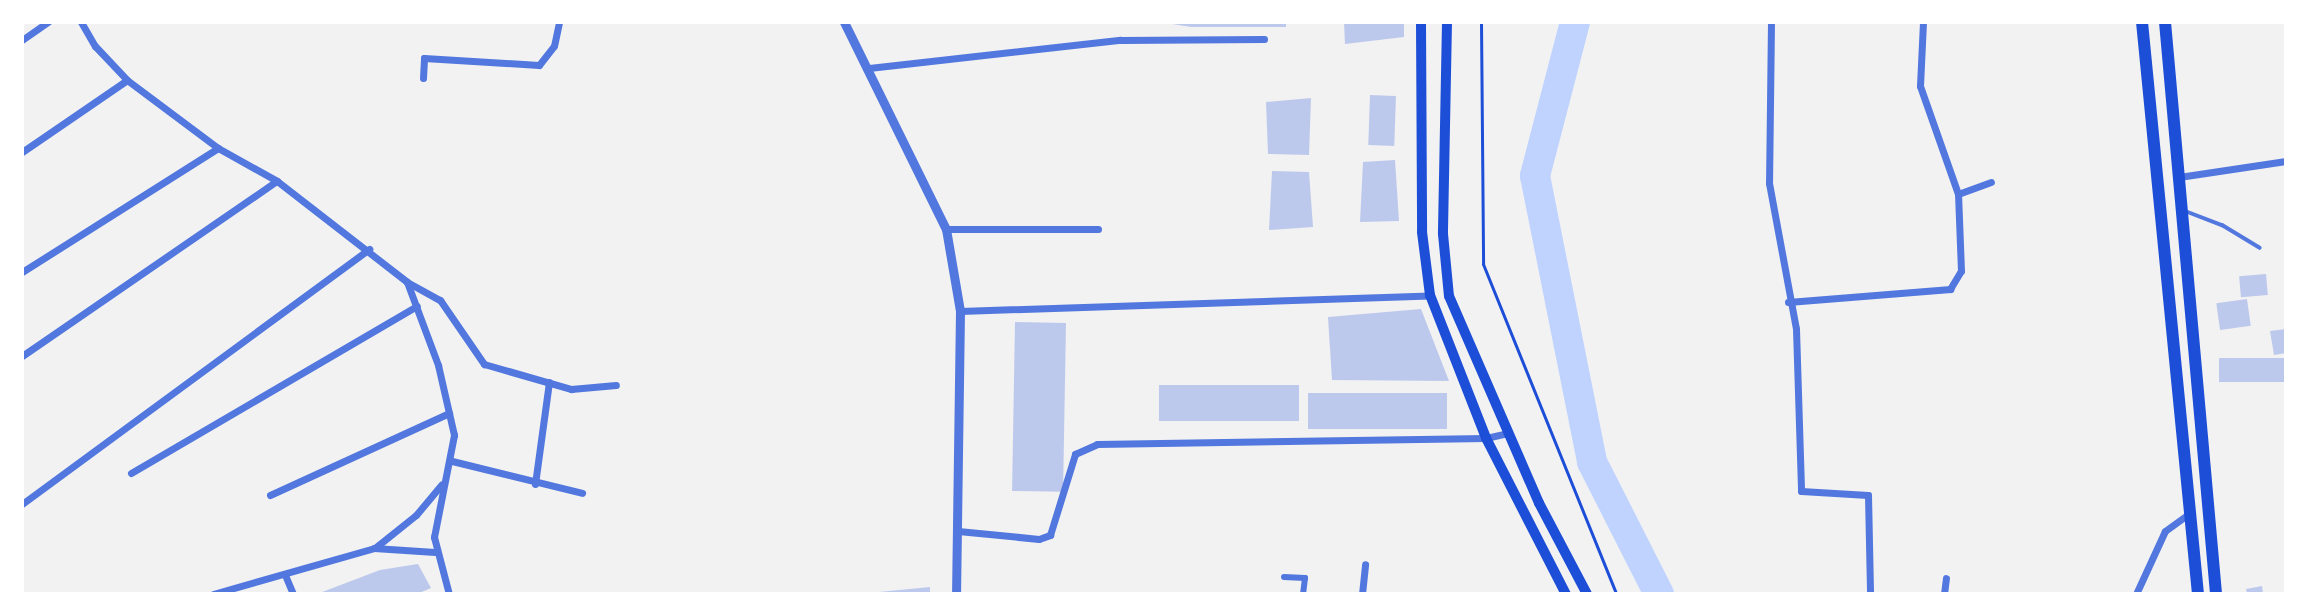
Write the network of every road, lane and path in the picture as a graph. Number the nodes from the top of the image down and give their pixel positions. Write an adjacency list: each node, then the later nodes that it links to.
1 (48, 22): 13 (street)
2 (81, 22): 16 (street)
3 (559, 22): 15 (street)
4 (844, 22): 14 (street)
5 (1421, 22): 31 (main road)
6 (1447, 22): 39 (main road)
7 (1481, 22): 64 (path)
8 (1771, 22): 32 (street)
9 (1923, 22): 23 (street)
10 (2142, 22): 48 (main road)
11 (2165, 22): 20 (main road)
12 (1264, 39): 14 (street)
13 (22, 40)
14 (869, 68): 25 (street)
15 (423, 78)
16 (127, 80): 17 (street); 18 (street)
17 (218, 148): 21 (street); 29 (street)
18 (22, 152)
19 (2286, 161): 20 (street)
20 (2179, 177): 24 (main road)
21 (277, 181): 28 (street); 35 (street)
22 (1991, 182): 23 (street)
23 (1958, 194): 32 (street)
24 (2183, 211): 27 (lane); 69 (main road)
25 (946, 229): 26 (street); 34 (street)
26 (1098, 229)
27 (2260, 248)
28 (369, 249): 30 (street); 47 (street)
29 (22, 272)
30 (407, 282): 33 (street); 36 (street)
31 (1430, 295): 34 (street); 40 (main road)
32 (1788, 302): 65 (street)
33 (417, 306): 38 (street); 42 (street)
34 (960, 311): 49 (street)
35 (22, 356)
36 (549, 382): 37 (street); 44 (street)
37 (616, 385)
38 (449, 413): 41 (street); 46 (street)
39 (1508, 433): 40 (street); 63 (main road)
40 (1486, 438): 49 (street); 62 (main road)
41 (452, 461): 43 (street); 44 (street)
42 (131, 473)
43 (445, 478): 50 (street); 51 (street)
44 (535, 484): 45 (street)
45 (582, 493)
46 (270, 495)
47 (22, 504)
48 (2186, 516): 67 (street); 68 (main road)
49 (958, 531): 59 (street)
50 (374, 548): 51 (street); 53 (street)
51 (435, 552): 58 (street)
52 (1365, 564): 61 (street)
53 (285, 575): 56 (street); 57 (street)
54 (1284, 577): 60 (street)
55 (1946, 578): 66 (street)
56 (213, 594)
57 (293, 594)
58 (450, 594)
59 (956, 594)
60 (1303, 594)
61 (1362, 594)
62 (1566, 594)
63 (1587, 594)
64 (1616, 594)
65 (1870, 594)
66 (1944, 594)
67 (2136, 594)
68 (2198, 594)
69 (2216, 594)

